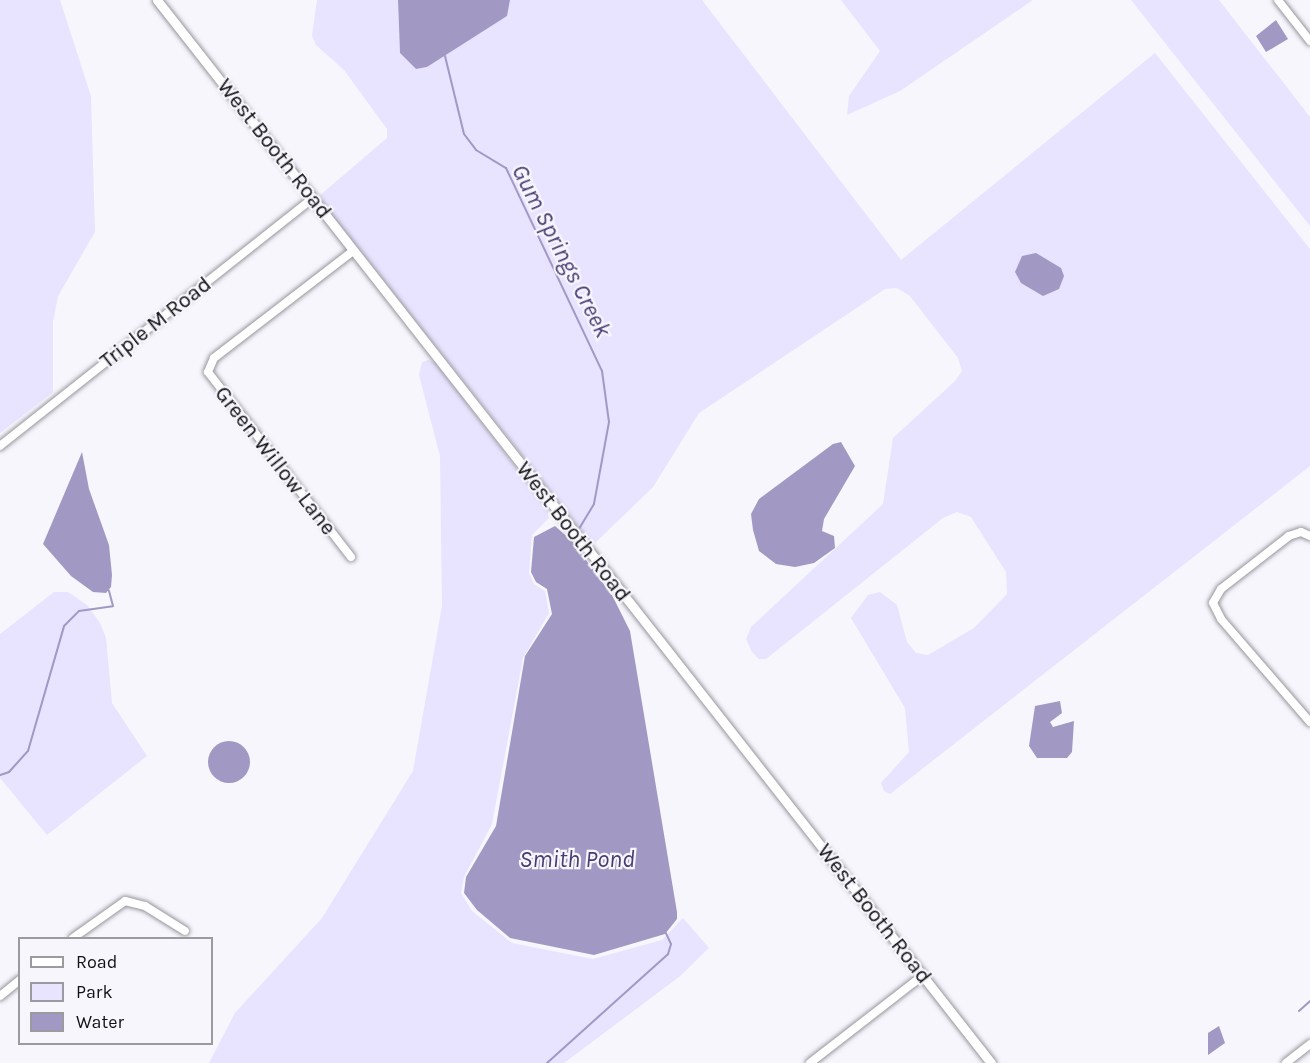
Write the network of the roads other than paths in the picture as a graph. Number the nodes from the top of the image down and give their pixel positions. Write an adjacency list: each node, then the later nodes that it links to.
1 (157, 0): 4 (street, West Booth Road)
2 (1278, 0): 3 (street)
3 (1309, 37)
4 (312, 199): 5 (street, West Booth Road); 6 (street, Triple M Road)
5 (353, 251): 8 (street, Green Willow Lane); 12 (street, West Booth Road)
6 (0, 446)
7 (1310, 536): 9 (street)
8 (351, 558)
9 (1310, 722)
10 (185, 931): 11 (street)
11 (76, 937)
12 (922, 976): 16 (street); 17 (street, West Booth Road)
13 (18, 982): 14 (street)
14 (0, 996)
15 (1310, 1044): 18 (street)
16 (810, 1063)
17 (991, 1063)
18 (1286, 1063)

